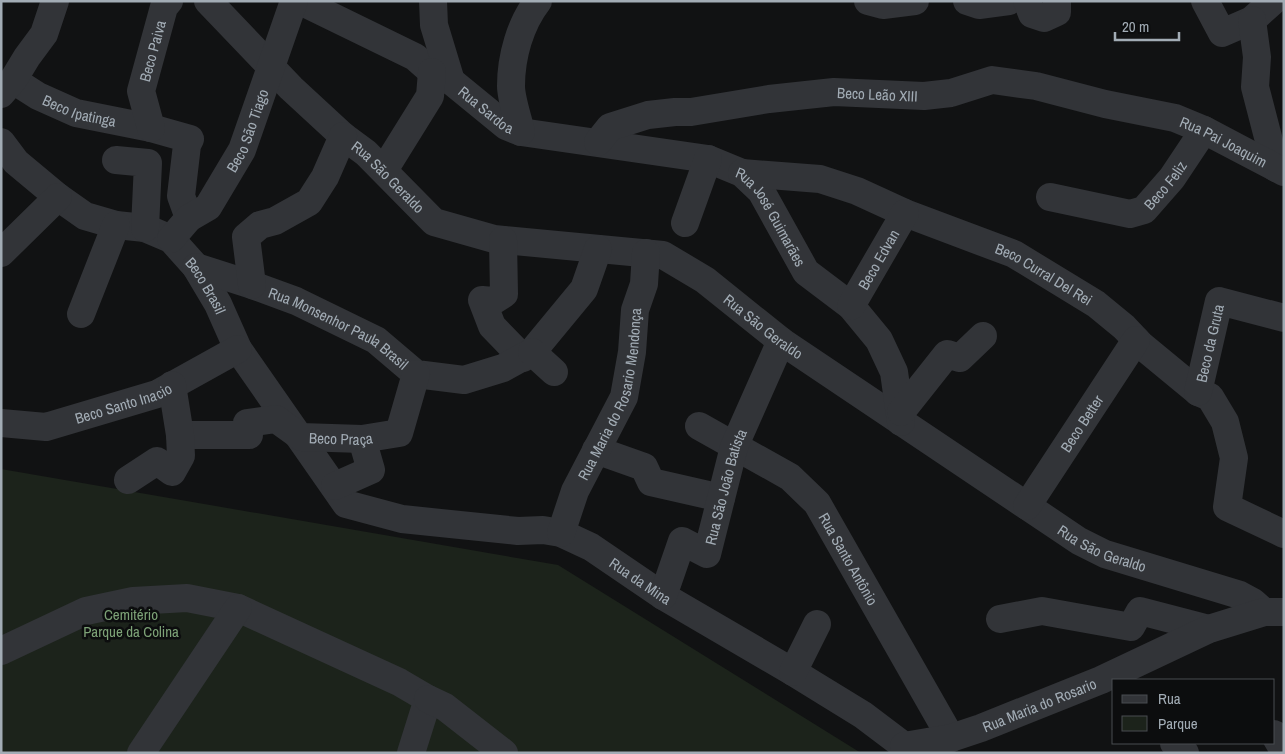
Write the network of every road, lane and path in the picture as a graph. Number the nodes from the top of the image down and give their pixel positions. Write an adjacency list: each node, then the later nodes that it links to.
1 (55, 1): 18 (street)
2 (169, 1): 20 (street, Beco Paiva)
3 (208, 1): 16 (street, Rua São Geraldo)
4 (294, 1): 16 (street, Beco São Tiago)
5 (300, 1): 17 (street)
6 (433, 1): 17 (street, Rua Sardoa)
7 (538, 1): 22 (street)
8 (868, 1): 9 (street)
9 (915, 1)
10 (967, 1): 14 (street)
11 (1058, 1): 14 (street)
12 (1205, 1): 15 (street)
13 (1273, 1): 15 (street)
14 (1023, 6)
15 (1252, 20): 29 (street)
16 (271, 68): 23 (street, Rua São Geraldo); 34 (street, Beco São Tiago)
17 (442, 77): 22 (street, Rua Sardoa); 28 (street)
18 (7, 87): 20 (street, Beco Ipatinga)
19 (1160, 114): 21 (street, Rua Pai Joaquim); 24 (street, Beco Leão XIII)
20 (151, 128): 34 (street)
21 (1204, 130): 29 (street, Rua Pai Joaquim); 32 (street, Beco Feliz)
22 (521, 132): 24 (street, Rua Sardoa)
23 (343, 136): 28 (street, Rua São Geraldo); 44 (street)
24 (586, 141): 26 (street, Rua José Guimarães)
25 (6, 157): 31 (street, Beco Brasil)
26 (708, 159): 30 (street, Rua José Guimarães); 35 (street)
27 (116, 160): 37 (street)
28 (384, 170): 39 (street, Rua São Geraldo)
29 (1280, 170)
30 (742, 173): 33 (street, Beco Curral Del Rei); 45 (street, Rua José Guimarães)
31 (58, 197): 36 (street, Beco Brasil); 41 (street)
32 (1050, 197)
33 (905, 213): 45 (street, Beco Edvan); 49 (street, Beco Curral Del Rei)
34 (189, 218): 38 (street, Beco São Tiago)
35 (685, 223)
36 (116, 225): 37 (street, Beco Brasil); 46 (street)
37 (145, 228): 38 (street, Beco Brasil)
38 (171, 239): 43 (street, Beco Brasil)
39 (503, 240): 40 (street, Rua São Geraldo); 52 (street)
40 (598, 249): 42 (street, Rua São Geraldo); 52 (street, Rua Monsenhor Paula Brasil)
41 (1, 253)
42 (646, 253): 50 (street, Rua São Geraldo); 64 (street, Rua Maria do Rosario Mendonça)
43 (196, 267): 44 (street, Rua Monsenhor Paula Brasil); 51 (street, Beco Brasil)
44 (252, 285): 54 (street, Rua Monsenhor Paula Brasil)
45 (852, 306): 57 (street, Rua José Guimarães)
46 (82, 314)
47 (1284, 318): 56 (street, Beco da Gruta)
48 (983, 336): 57 (street)
49 (1136, 340): 56 (street, Beco Curral Del Rei); 68 (street, Beco Better)
50 (780, 341): 57 (street, Rua São Geraldo); 63 (street, Rua São João Batista)
51 (238, 349): 55 (street, Beco Santo Inacio); 61 (street, Beco Brasil)
52 (527, 355): 53 (street); 54 (street, Rua Monsenhor Paula Brasil)
53 (554, 372)
54 (416, 374): 62 (street, Beco Praça)
55 (172, 385): 58 (street, Beco Santo Inacio); 60 (street)
56 (1198, 392): 70 (street, Beco Curral Del Rei)
57 (901, 417): 68 (street, Rua São Geraldo)
58 (1, 423)
59 (699, 426): 63 (street, Rua Santo Antônio)
60 (180, 435): 61 (street, Beco Praça); 65 (street)
61 (301, 437): 62 (street, Beco Praça); 66 (street, Beco Brasil)
62 (362, 439): 66 (street)
63 (734, 447): 67 (street, Rua São João Batista); 82 (street, Rua Santo Antônio)
64 (596, 450): 67 (street); 69 (street, Rua Maria do Rosario Mendonça)
65 (128, 480)
66 (341, 495): 69 (street, Rua da Mina)
67 (721, 498): 71 (street, Rua São João Batista)
68 (1027, 506): 73 (street, Rua São Geraldo)
69 (561, 533): 71 (street, Rua da Mina)
70 (1284, 534)
71 (663, 596): 79 (street, Rua da Mina)
72 (238, 608): 77 (street); 80 (street); 86 (street)
73 (1274, 612): 76 (street, Rua Maria do Rosario)
74 (1000, 619): 76 (street)
75 (817, 624): 79 (street)
76 (1209, 629): 78 (street, Rua Maria do Rosario)
77 (1, 651)
78 (1144, 671): 82 (street, Rua Maria do Rosario)
79 (794, 672): 84 (street, Rua da Mina)
80 (428, 699): 87 (street); 88 (street)
81 (1275, 736): 85 (street)
82 (951, 738): 84 (street, Rua Maria do Rosario)
83 (1175, 744): 89 (street)
84 (906, 749)
85 (1284, 751)
86 (141, 753)
87 (411, 753)
88 (504, 753)
89 (1185, 753)

